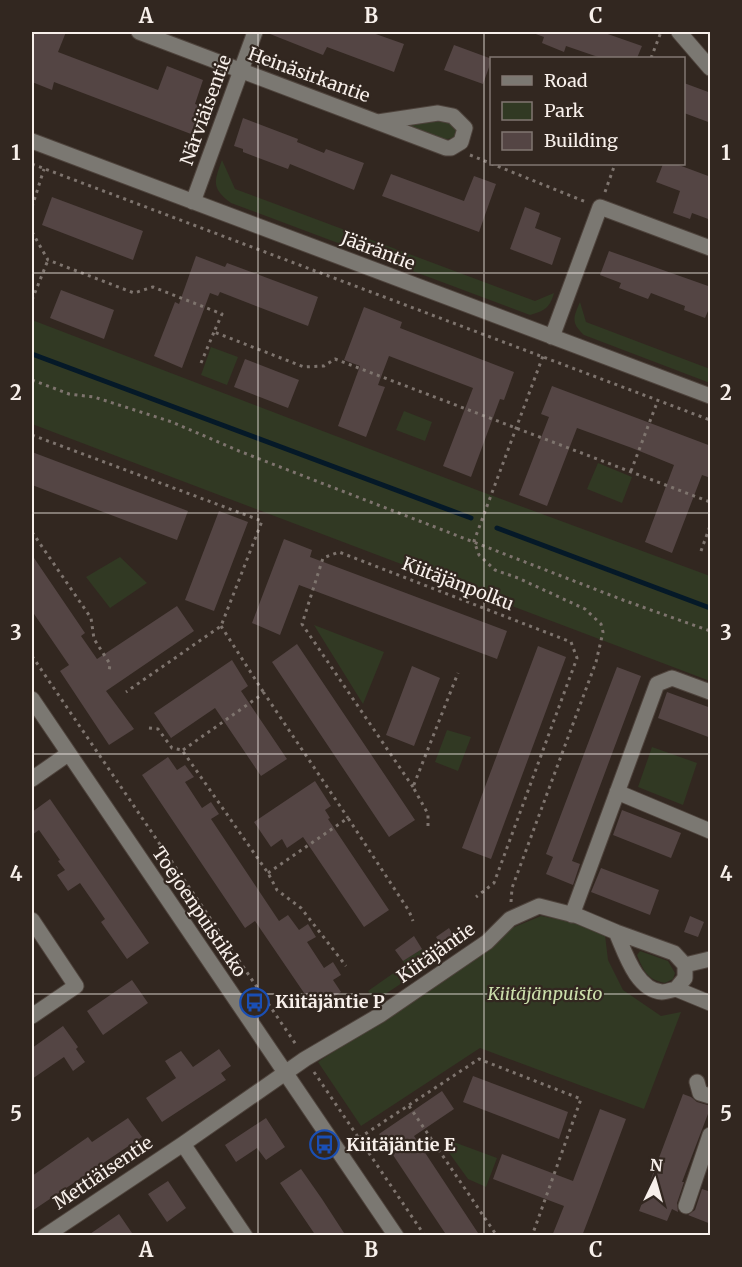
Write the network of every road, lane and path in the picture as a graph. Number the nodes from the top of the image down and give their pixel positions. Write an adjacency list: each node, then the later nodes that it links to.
1 (139, 32): 5 (street, Heinäsirkantie)
2 (255, 32): 8 (street, Närviäisentie)
3 (661, 32): 6 (path)
4 (679, 32): 7 (street)
5 (158, 35): 8 (street, Heinäsirkantie)
6 (651, 57)
7 (711, 68)
8 (241, 71): 9 (street, Heinäsirkantie); 17 (street, Närviäisentie)
9 (378, 122): 11 (street, Heinäsirkantie); 11 (street, Heinäsirkantie)
10 (32, 141): 17 (street, Jääräntie)
11 (451, 148): 12 (path)
12 (490, 163)
13 (32, 164): 16 (path)
14 (494, 165): 19 (path)
15 (615, 165): 19 (path)
16 (44, 169): 18 (path); 26 (path)
17 (193, 202): 25 (street, Jääräntie)
18 (32, 207)
19 (600, 207): 21 (street); 25 (street)
20 (32, 235): 22 (path)
21 (711, 248)
22 (48, 260): 23 (path); 24 (path)
23 (32, 300)
24 (214, 332): 27 (path); 32 (path)
25 (552, 337): 29 (street, Jääräntie)
26 (543, 356): 30 (path); 32 (path)
27 (201, 363)
28 (32, 380): 38 (path)
29 (711, 396)
30 (658, 400): 31 (path); 34 (path)
31 (711, 420)
32 (516, 428): 34 (path); 38 (path)
33 (32, 435): 40 (path)
34 (631, 471): 35 (path)
35 (711, 502)
36 (711, 526): 39 (path)
37 (32, 532): 43 (path)
38 (474, 541): 41 (path); 61 (path)
39 (701, 552)
40 (221, 627): 45 (path); 47 (path)
41 (711, 631)
42 (32, 656): 71 (path)
43 (109, 672)
44 (458, 673): 53 (path)
45 (126, 692)
46 (711, 692): 54 (street)
47 (264, 693): 50 (path); 55 (path)
48 (32, 699): 51 (street, Toejoenpuistikko)
49 (149, 728): 50 (path)
50 (182, 750): 58 (path)
51 (68, 754): 52 (street); 72 (street, Toejoenpuistikko)
52 (32, 780)
53 (413, 787): 56 (path); 59 (path, Kiitäjänpolku)
54 (617, 792): 57 (street); 60 (street)
55 (348, 818): 58 (path); 63 (path)
56 (428, 826)
57 (711, 831)
58 (268, 873): 67 (path)
59 (476, 897)
60 (572, 915): 61 (street, Kiitäjäntie); 64 (street, Kiitäjäntie)
61 (510, 919): 71 (street, Kiitäjäntie)
62 (32, 920): 70 (street)
63 (413, 921)
64 (616, 932): 66 (street, Kiitäjäntie); 68 (street)
65 (711, 959): 66 (street)
66 (685, 964): 68 (street)
67 (346, 966)
68 (676, 989): 69 (street)
69 (711, 1003)
70 (32, 1016)
71 (305, 1059): 72 (street, Kiitäjäntie); 77 (path)
72 (285, 1074): 78 (street, Mettiäisentie); 84 (street, Toejoenpuistikko)
73 (697, 1082): 74 (street)
74 (711, 1096)
75 (409, 1106): 77 (path); 86 (path); 87 (path)
76 (711, 1136): 79 (street)
77 (359, 1138): 85 (path)
78 (183, 1143): 82 (street, Mettiäisentie); 83 (street)
79 (700, 1164): 80 (street); 81 (street)
80 (711, 1180)
81 (686, 1206)
82 (45, 1236)
83 (245, 1236)
84 (396, 1236)
85 (425, 1236)
86 (497, 1236)
87 (532, 1236)

